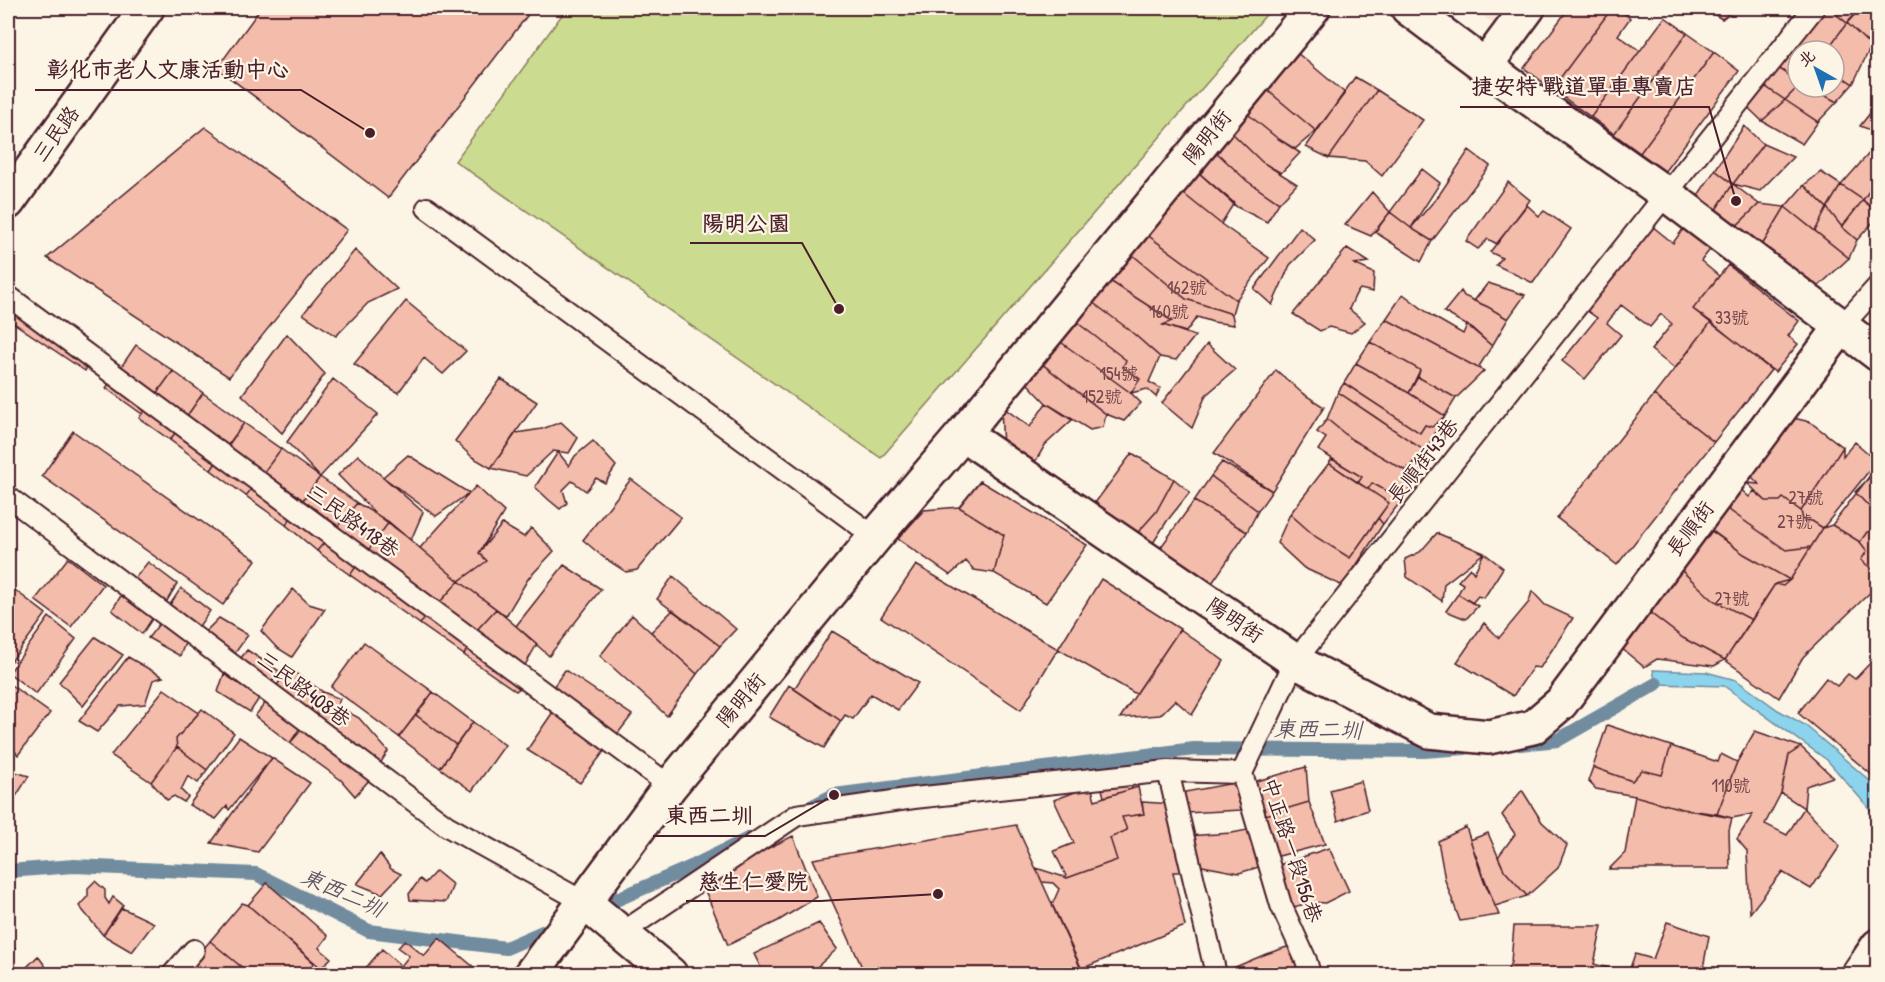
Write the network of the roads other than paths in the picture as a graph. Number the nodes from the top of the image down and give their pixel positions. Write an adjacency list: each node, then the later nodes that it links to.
1 (147, 8): 8 (street, 三民路)
2 (1313, 8): 14 (street, 陽明街)
3 (1408, 8): 6 (street)
4 (1528, 8): 6 (street)
5 (1814, 8): 7 (lane)
6 (1485, 66): 7 (street)
7 (1666, 194): 12 (street); 17 (lane, 長順街43巷)
8 (8, 202)
9 (427, 208): 16 (lane)
10 (1878, 286): 12 (lane, 長順街)
11 (8, 296): 21 (lane, 三民路418巷)
12 (1842, 326): 13 (street); 18 (street, 長順街)
13 (1878, 354)
14 (963, 434): 16 (street, 陽明街); 17 (street, 陽明街)
15 (8, 497): 22 (lane, 三民路408巷)
16 (875, 537): 21 (street, 陽明街)
17 (1295, 661): 18 (street, 陽明街); 20 (lane, 長順街43巷)
18 (1533, 727)
19 (1168, 771): 20 (lane); 23 (lane); 29 (lane)
20 (1242, 773): 30 (lane, 中正路一段156巷)
21 (670, 786): 22 (street, 陽明街)
22 (584, 902): 23 (street); 27 (street, 陽明街)
23 (620, 934): 28 (street)
24 (1878, 946): 31 (street)
25 (194, 950): 26 (lane)
26 (173, 975)
27 (531, 975)
28 (670, 975)
29 (1216, 975)
30 (1310, 975)
31 (1859, 975)

